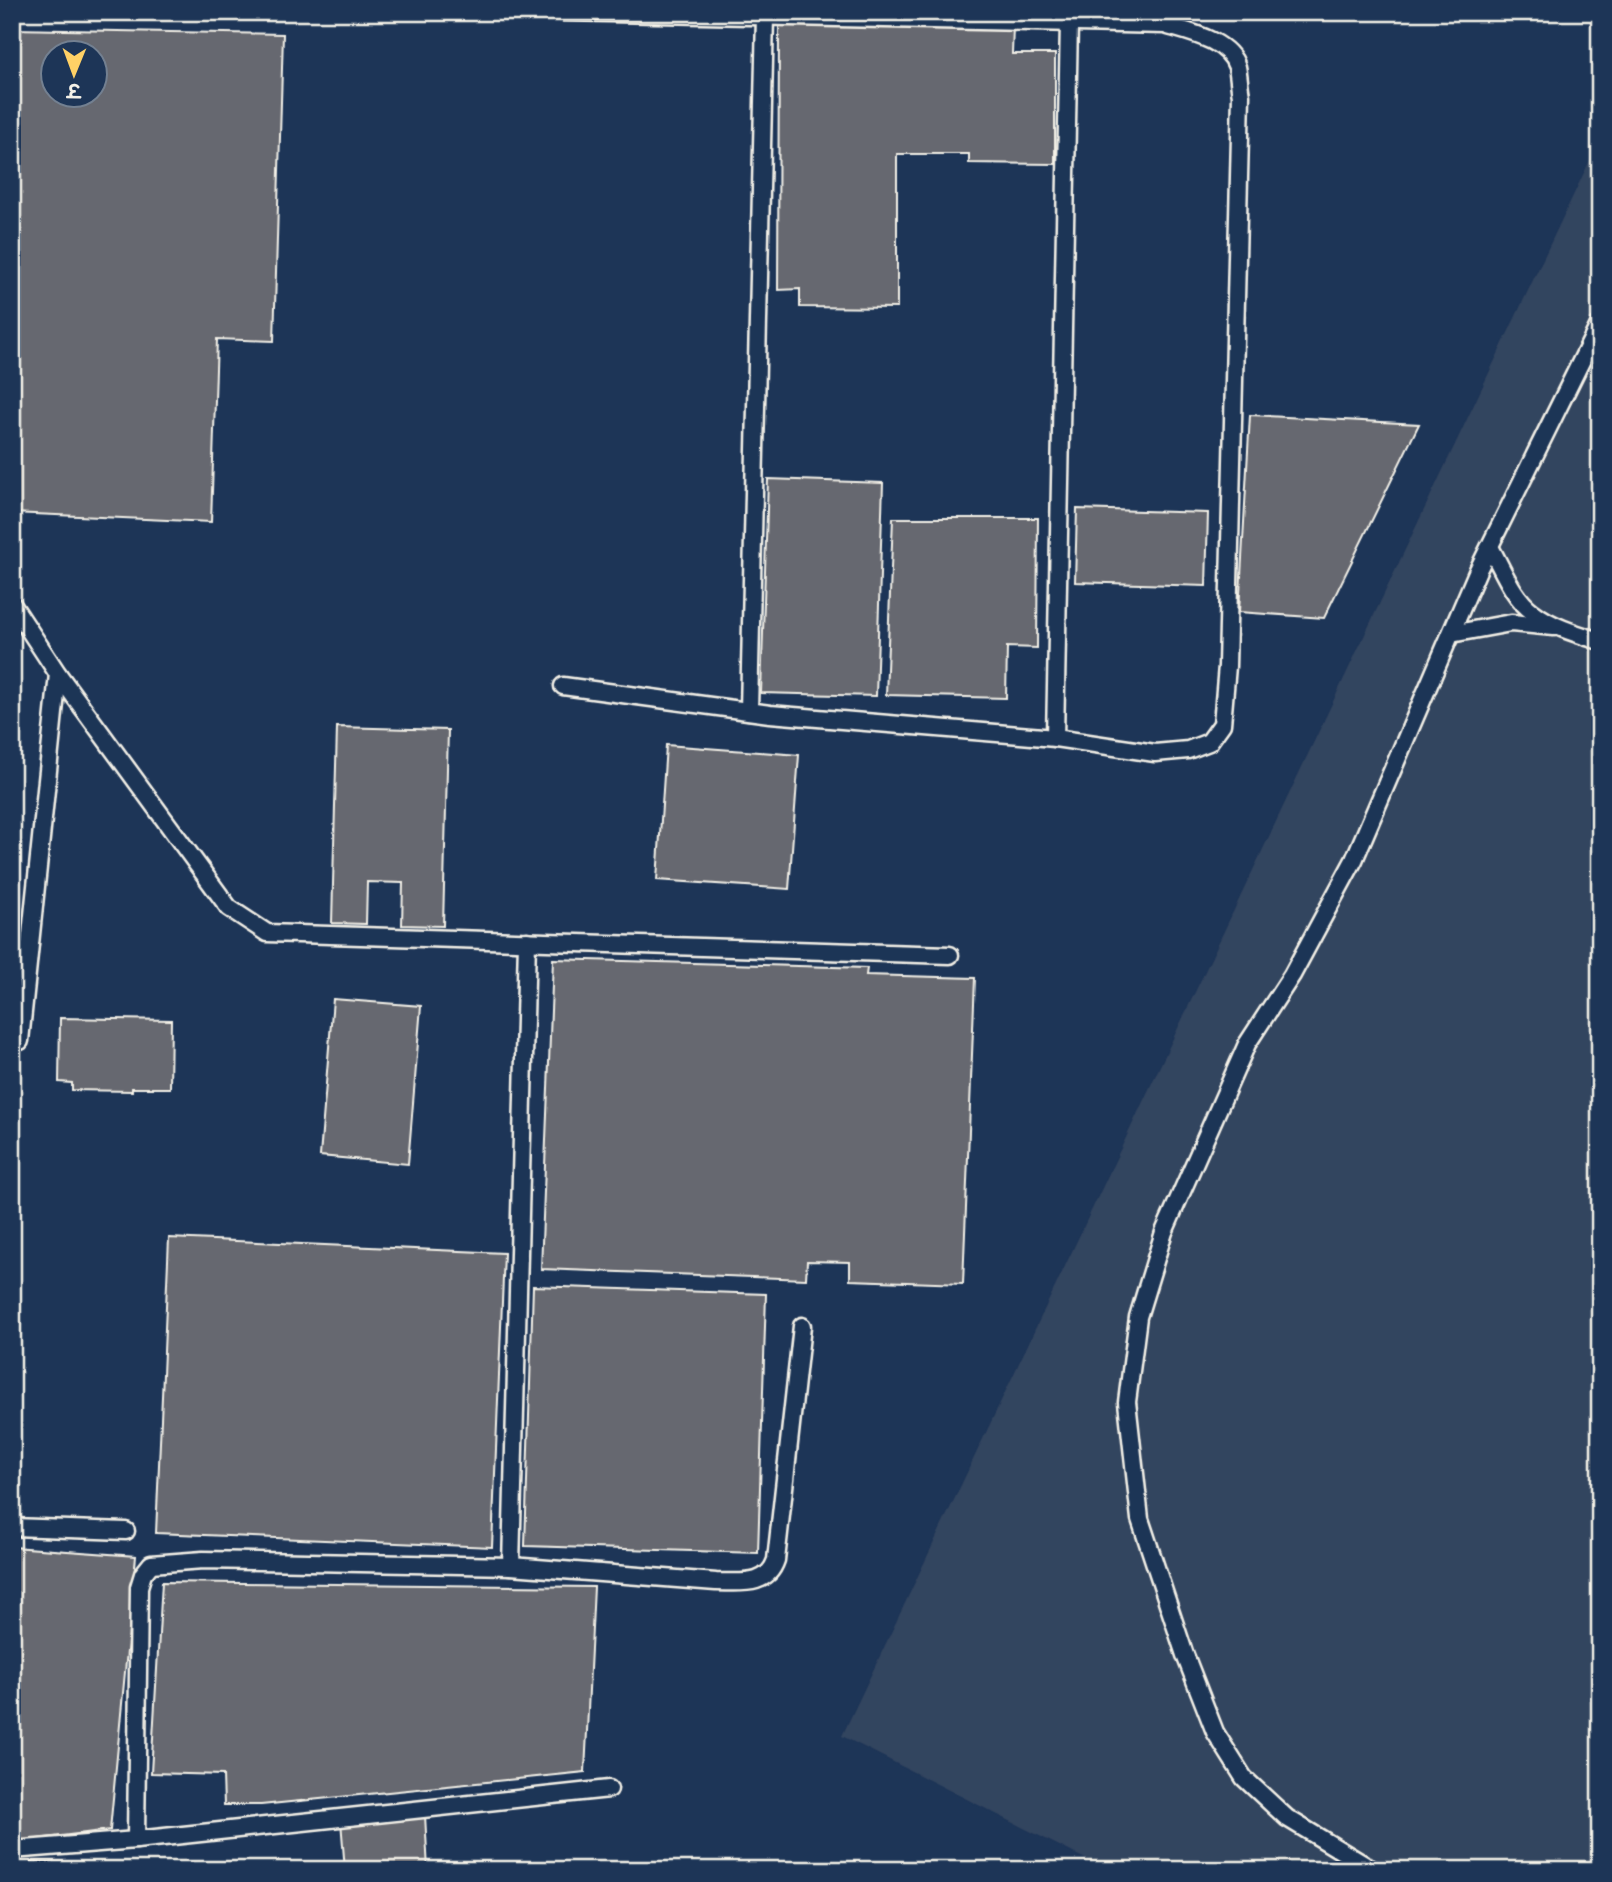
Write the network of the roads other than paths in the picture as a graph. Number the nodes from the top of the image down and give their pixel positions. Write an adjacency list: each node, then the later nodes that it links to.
1 (563, 12): 2 (lane)
2 (765, 16): 3 (lane); 12 (lane)
3 (1069, 22): 13 (lane); 13 (lane)
4 (1600, 323): 5 (lane)
5 (1490, 547): 7 (lane); 8 (lane)
6 (12, 604): 10 (lane)
7 (1559, 628): 8 (lane); 9 (lane)
8 (1451, 635): 24 (lane)
9 (1600, 641)
10 (58, 674): 14 (lane); 16 (lane)
11 (563, 686): 12 (lane)
12 (749, 711): 13 (lane)
13 (1055, 738)
14 (527, 941): 15 (lane); 20 (lane)
15 (950, 955)
16 (20, 1041)
17 (802, 1326): 20 (lane)
18 (12, 1527): 19 (lane)
19 (126, 1531)
20 (511, 1566): 22 (lane)
21 (608, 1790): 22 (lane)
22 (136, 1840): 23 (lane)
23 (12, 1850)
24 (1373, 1870)

